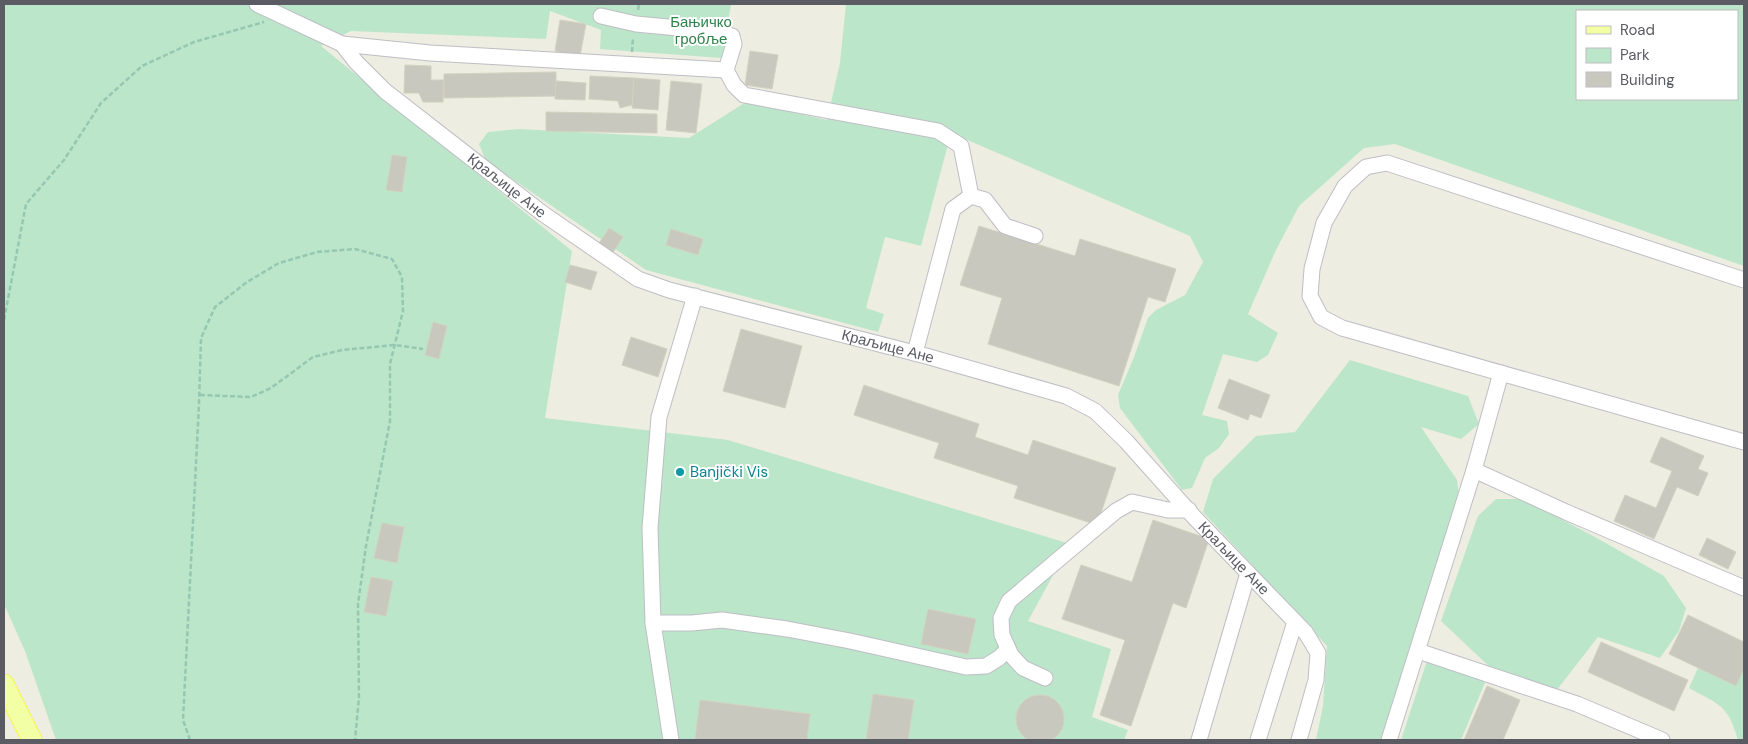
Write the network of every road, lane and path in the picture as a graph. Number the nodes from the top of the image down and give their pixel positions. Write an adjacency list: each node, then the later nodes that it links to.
1 (257, 4): 3 (street)
2 (601, 16): 4 (street)
3 (282, 17): 5 (street); 12 (path)
4 (634, 24): 6 (path); 7 (street)
5 (342, 44): 6 (street); 11 (street, Краљице Ане)
6 (631, 64): 7 (street)
7 (726, 70): 8 (street)
8 (971, 196): 9 (street); 15 (street)
9 (1035, 236)
10 (1744, 280): 16 (street)
11 (695, 296): 15 (street, Краљице Ане); 24 (street)
12 (4, 320)
13 (395, 345): 14 (path); 17 (path); 17 (path); 31 (path)
14 (423, 349)
15 (915, 353): 20 (street, Краљице Ане)
16 (1501, 374): 18 (street); 19 (street)
17 (200, 395): 30 (path)
18 (1744, 442)
19 (1474, 470): 22 (street); 26 (street)
20 (1189, 510): 21 (street, Краљице Ане); 25 (street)
21 (1248, 573): 23 (street, Краљице Ане); 33 (street)
22 (1744, 588)
23 (1295, 622): 34 (street); 35 (street, Краљице Ане)
24 (653, 623): 25 (street); 32 (street)
25 (1008, 648): 27 (street)
26 (1418, 651): 36 (street); 37 (street)
27 (1045, 678)
28 (4, 684): 29 (main road)
29 (32, 740)
30 (190, 740)
31 (355, 740)
32 (671, 740)
33 (1199, 740)
34 (1258, 740)
35 (1299, 740)
36 (1389, 740)
37 (1662, 740)

